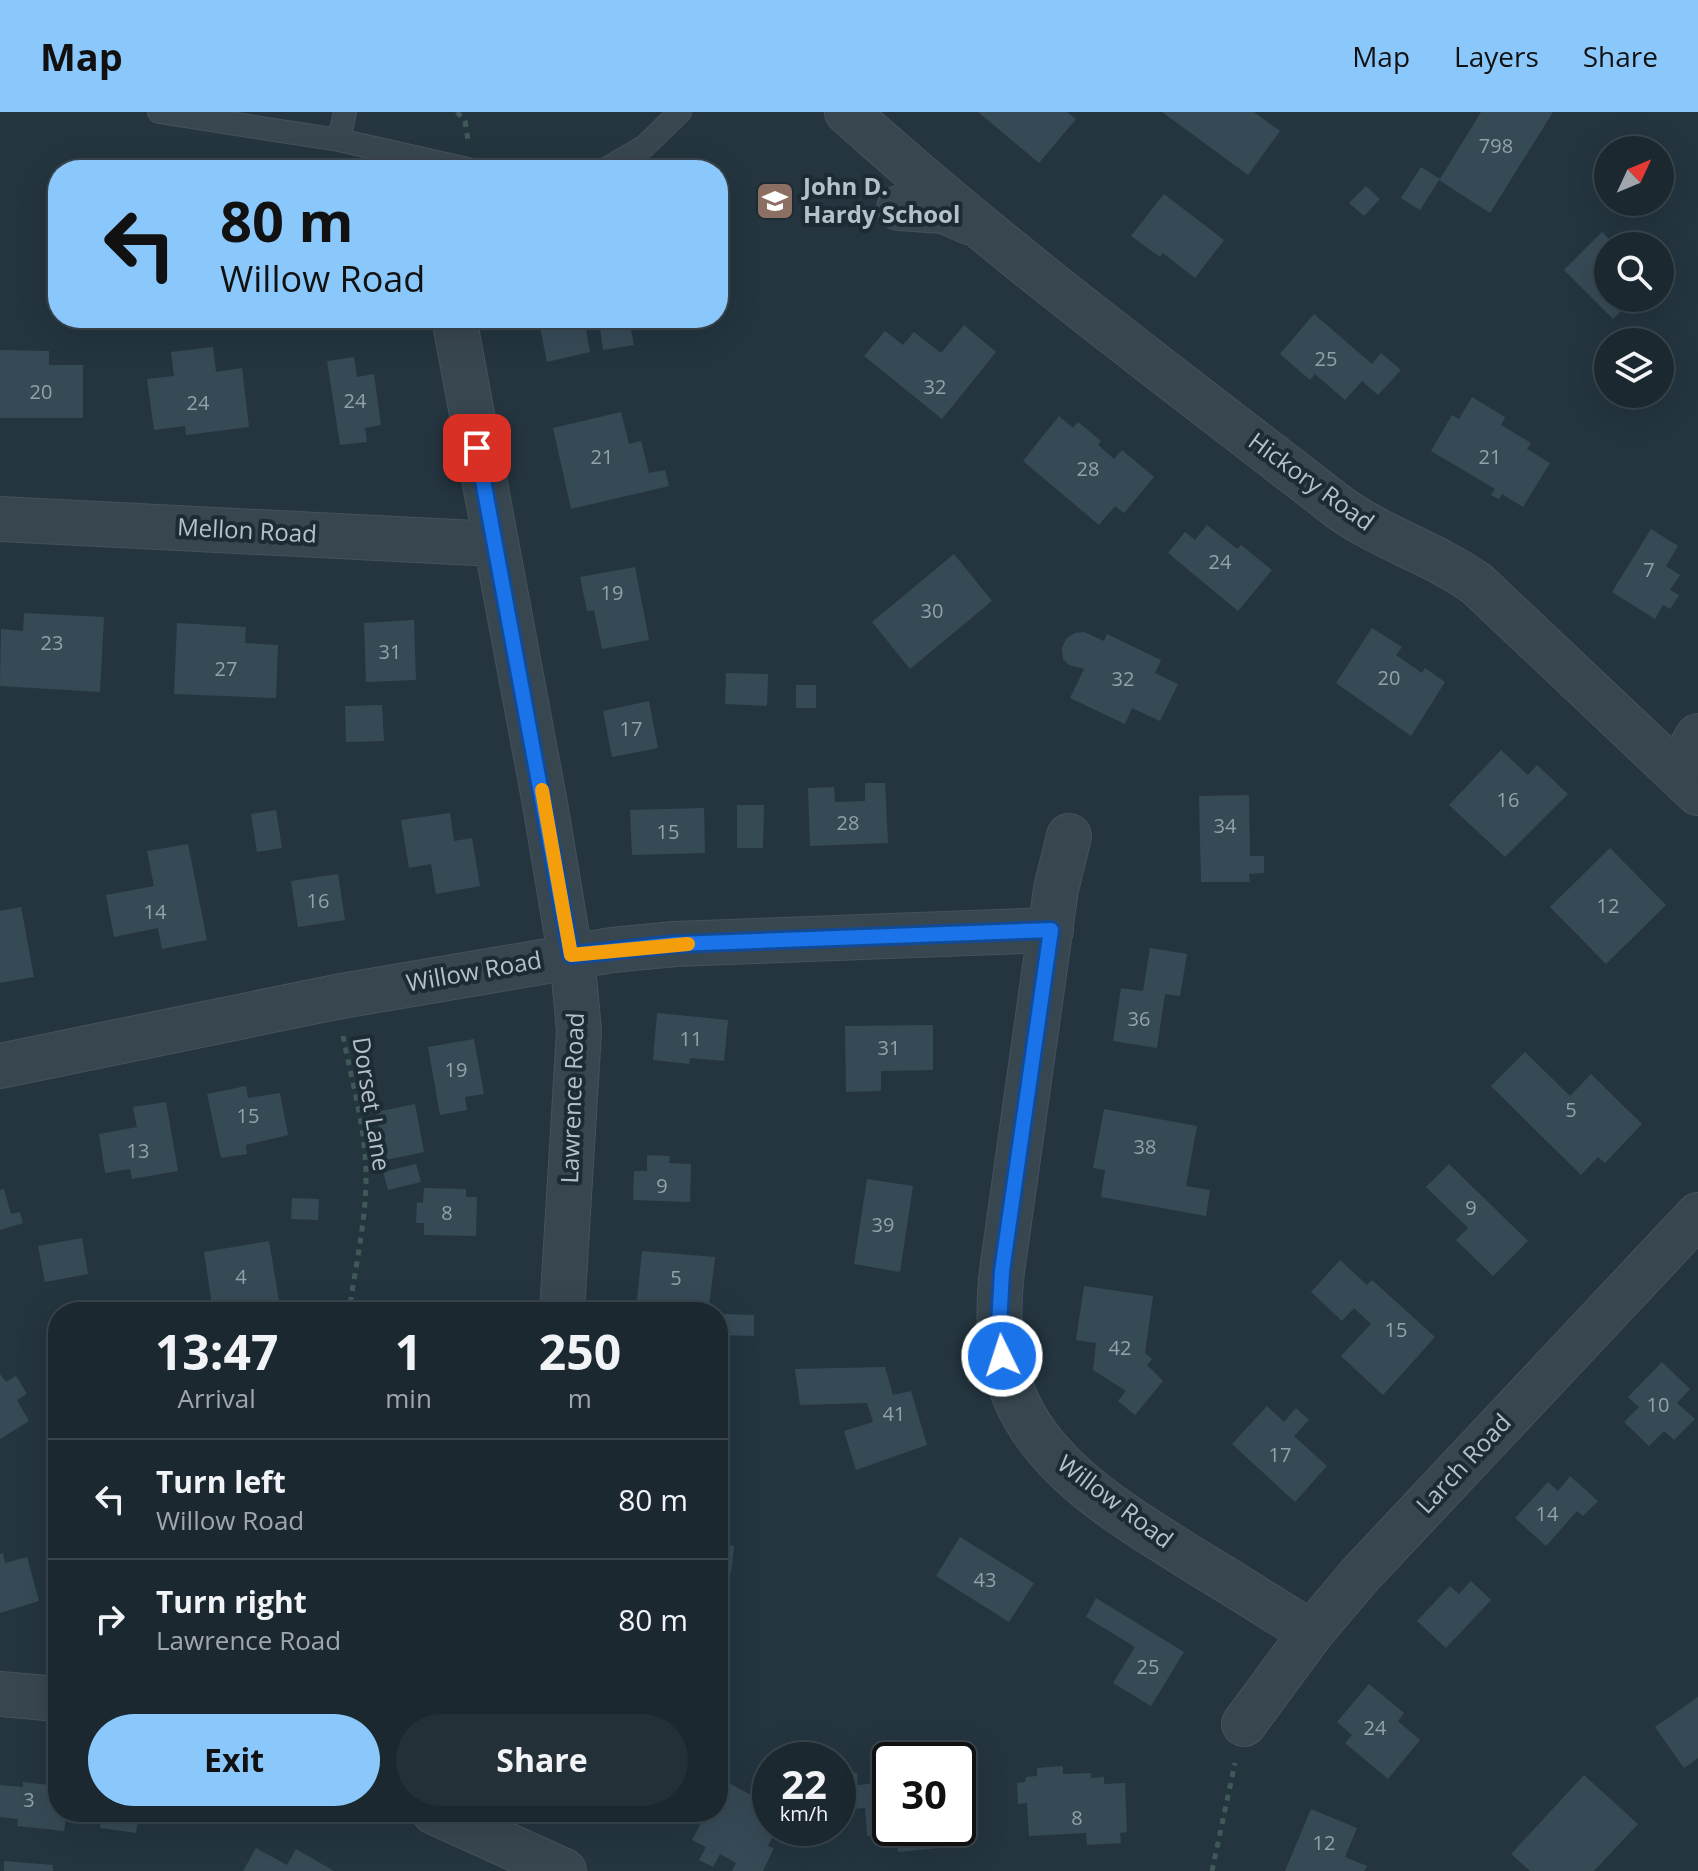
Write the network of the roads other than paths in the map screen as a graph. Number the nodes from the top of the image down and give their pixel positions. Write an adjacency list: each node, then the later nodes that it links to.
1 (159, 112): 5 (lane)
2 (345, 112): 5 (lane)
3 (680, 112): 7 (lane)
4 (847, 112): 9 (street, Hickory Road)
5 (339, 140): 6 (lane)
6 (428, 160)
7 (621, 160)
8 (899, 208): 9 (street, Hickory Road)
9 (991, 235): 13 (street, Hickory Road)
10 (456, 328): 12 (street, Lawrence Road)
11 (0, 519): 12 (street, Mellon Road)
12 (495, 544): 16 (street, Lawrence Road)
13 (1691, 767)
14 (1069, 836): 15 (street, Willow Road)
15 (1051, 930): 16 (street, Willow Road); 20 (street, Willow Road)
16 (571, 955): 17 (street, Willow Road); 19 (street, Lawrence Road)
17 (0, 1066)
18 (1698, 1215): 20 (street, Larch Road)
19 (563, 1302)
20 (1311, 1633): 23 (street, Larch Road)
21 (0, 1694): 22 (street)
22 (48, 1698)
23 (1244, 1724)
24 (456, 1822): 25 (street)
25 (564, 1871)

